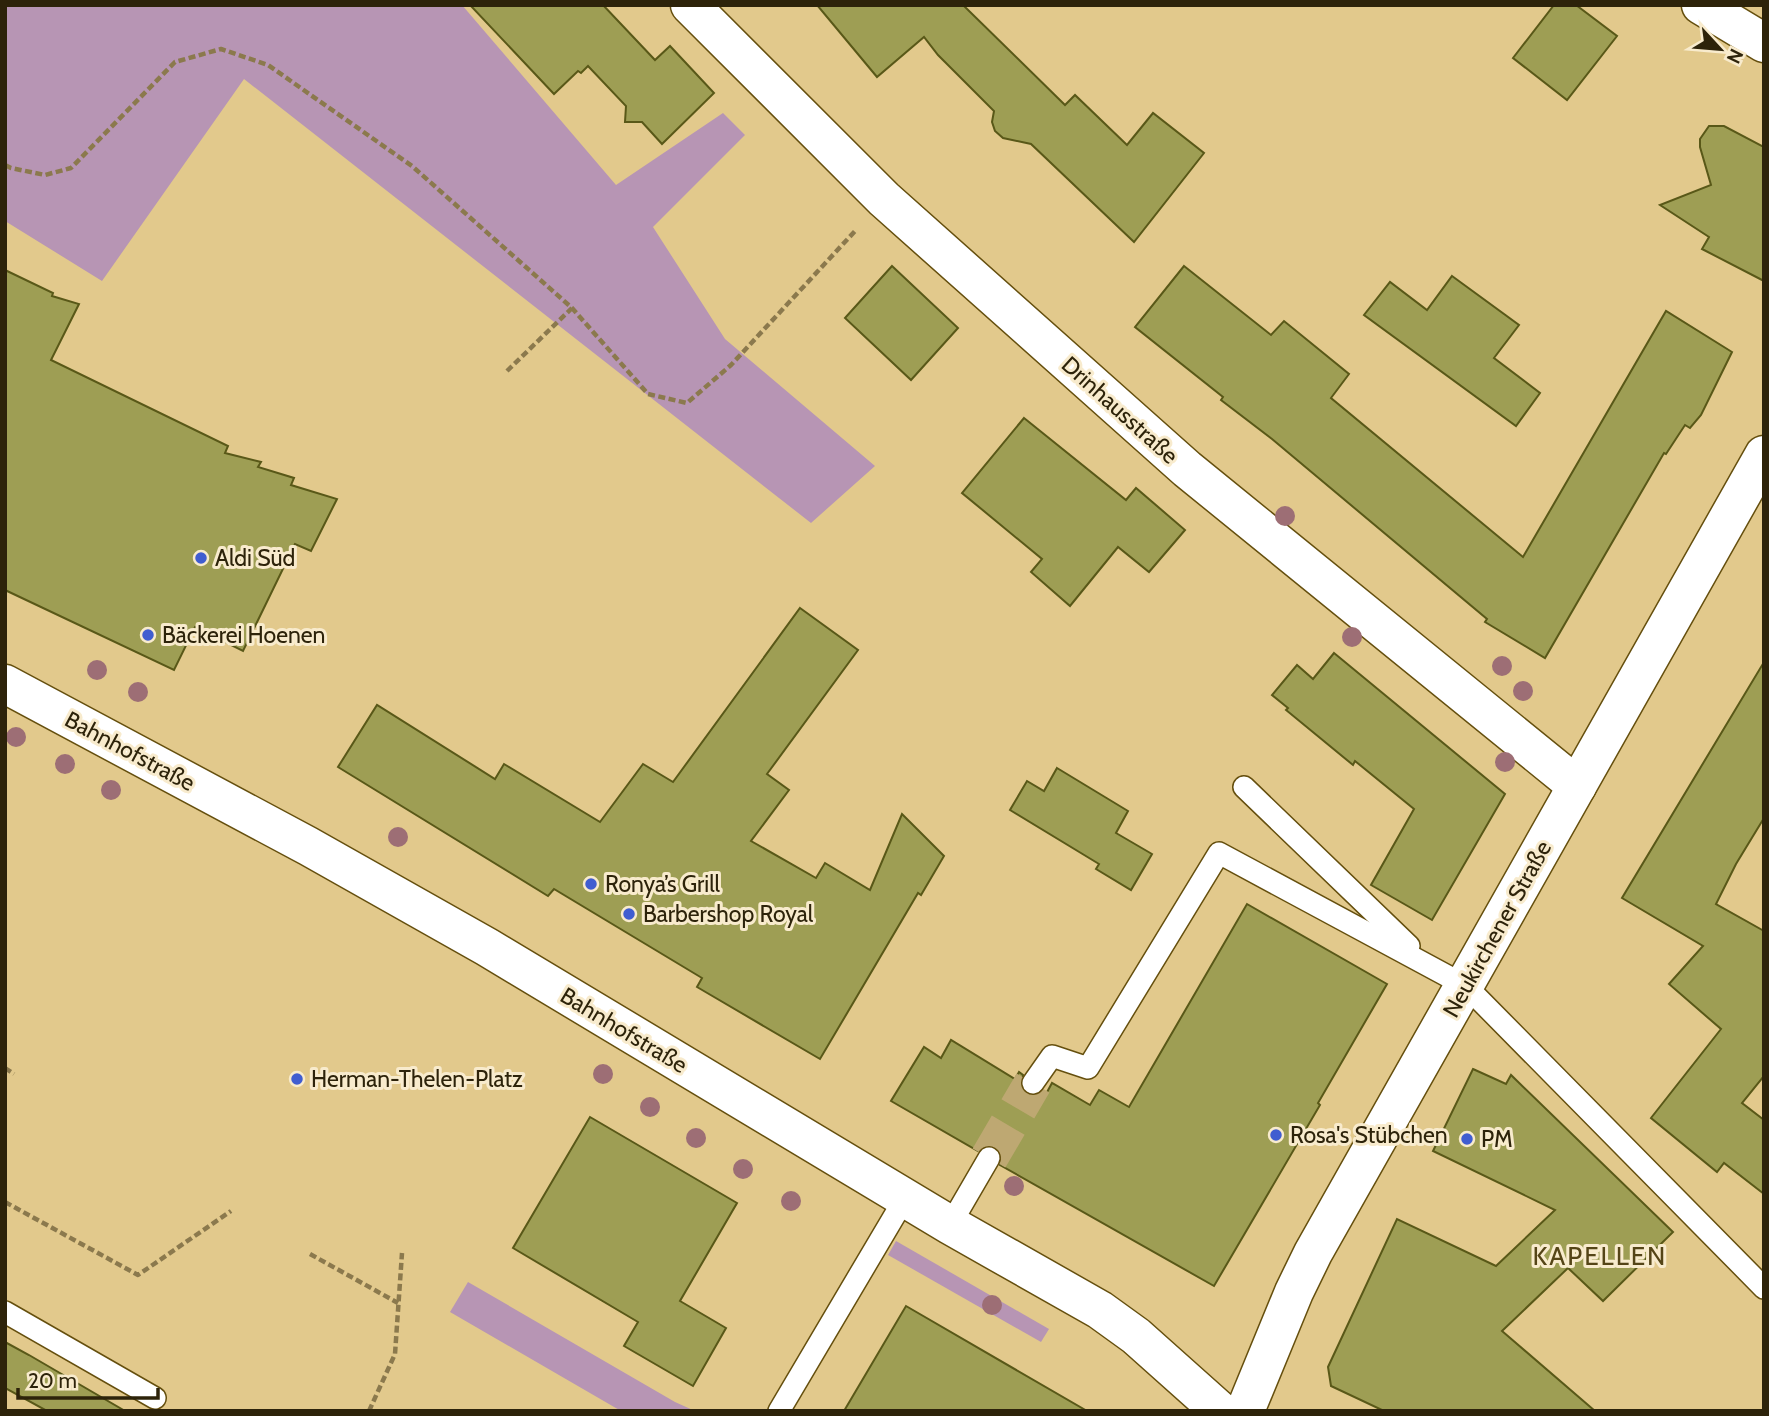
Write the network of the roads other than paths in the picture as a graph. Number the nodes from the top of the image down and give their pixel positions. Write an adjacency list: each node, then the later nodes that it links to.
1 (690, 5): 6 (main road, Drinhausstraße)
2 (1701, 5): 3 (main road)
3 (1764, 43)
4 (1764, 455): 6 (main road, Neukirchener Straße)
5 (5, 684): 12 (main road, Bahnhofstraße)
6 (1577, 786): 9 (main road, Neukirchener Straße)
7 (1244, 787): 8 (lane)
8 (1429, 965): 9 (lane); 10 (lane)
9 (1466, 986): 14 (lane); 19 (main road, Neukirchener Straße)
10 (1033, 1083)
11 (989, 1158): 13 (lane)
12 (905, 1198): 13 (main road, Bahnhofstraße); 17 (lane)
13 (950, 1225): 18 (main road, Bahnhofstraße)
14 (1764, 1288)
15 (5, 1312): 16 (lane)
16 (155, 1398)
17 (779, 1411)
18 (1220, 1411)
19 (1245, 1411)

